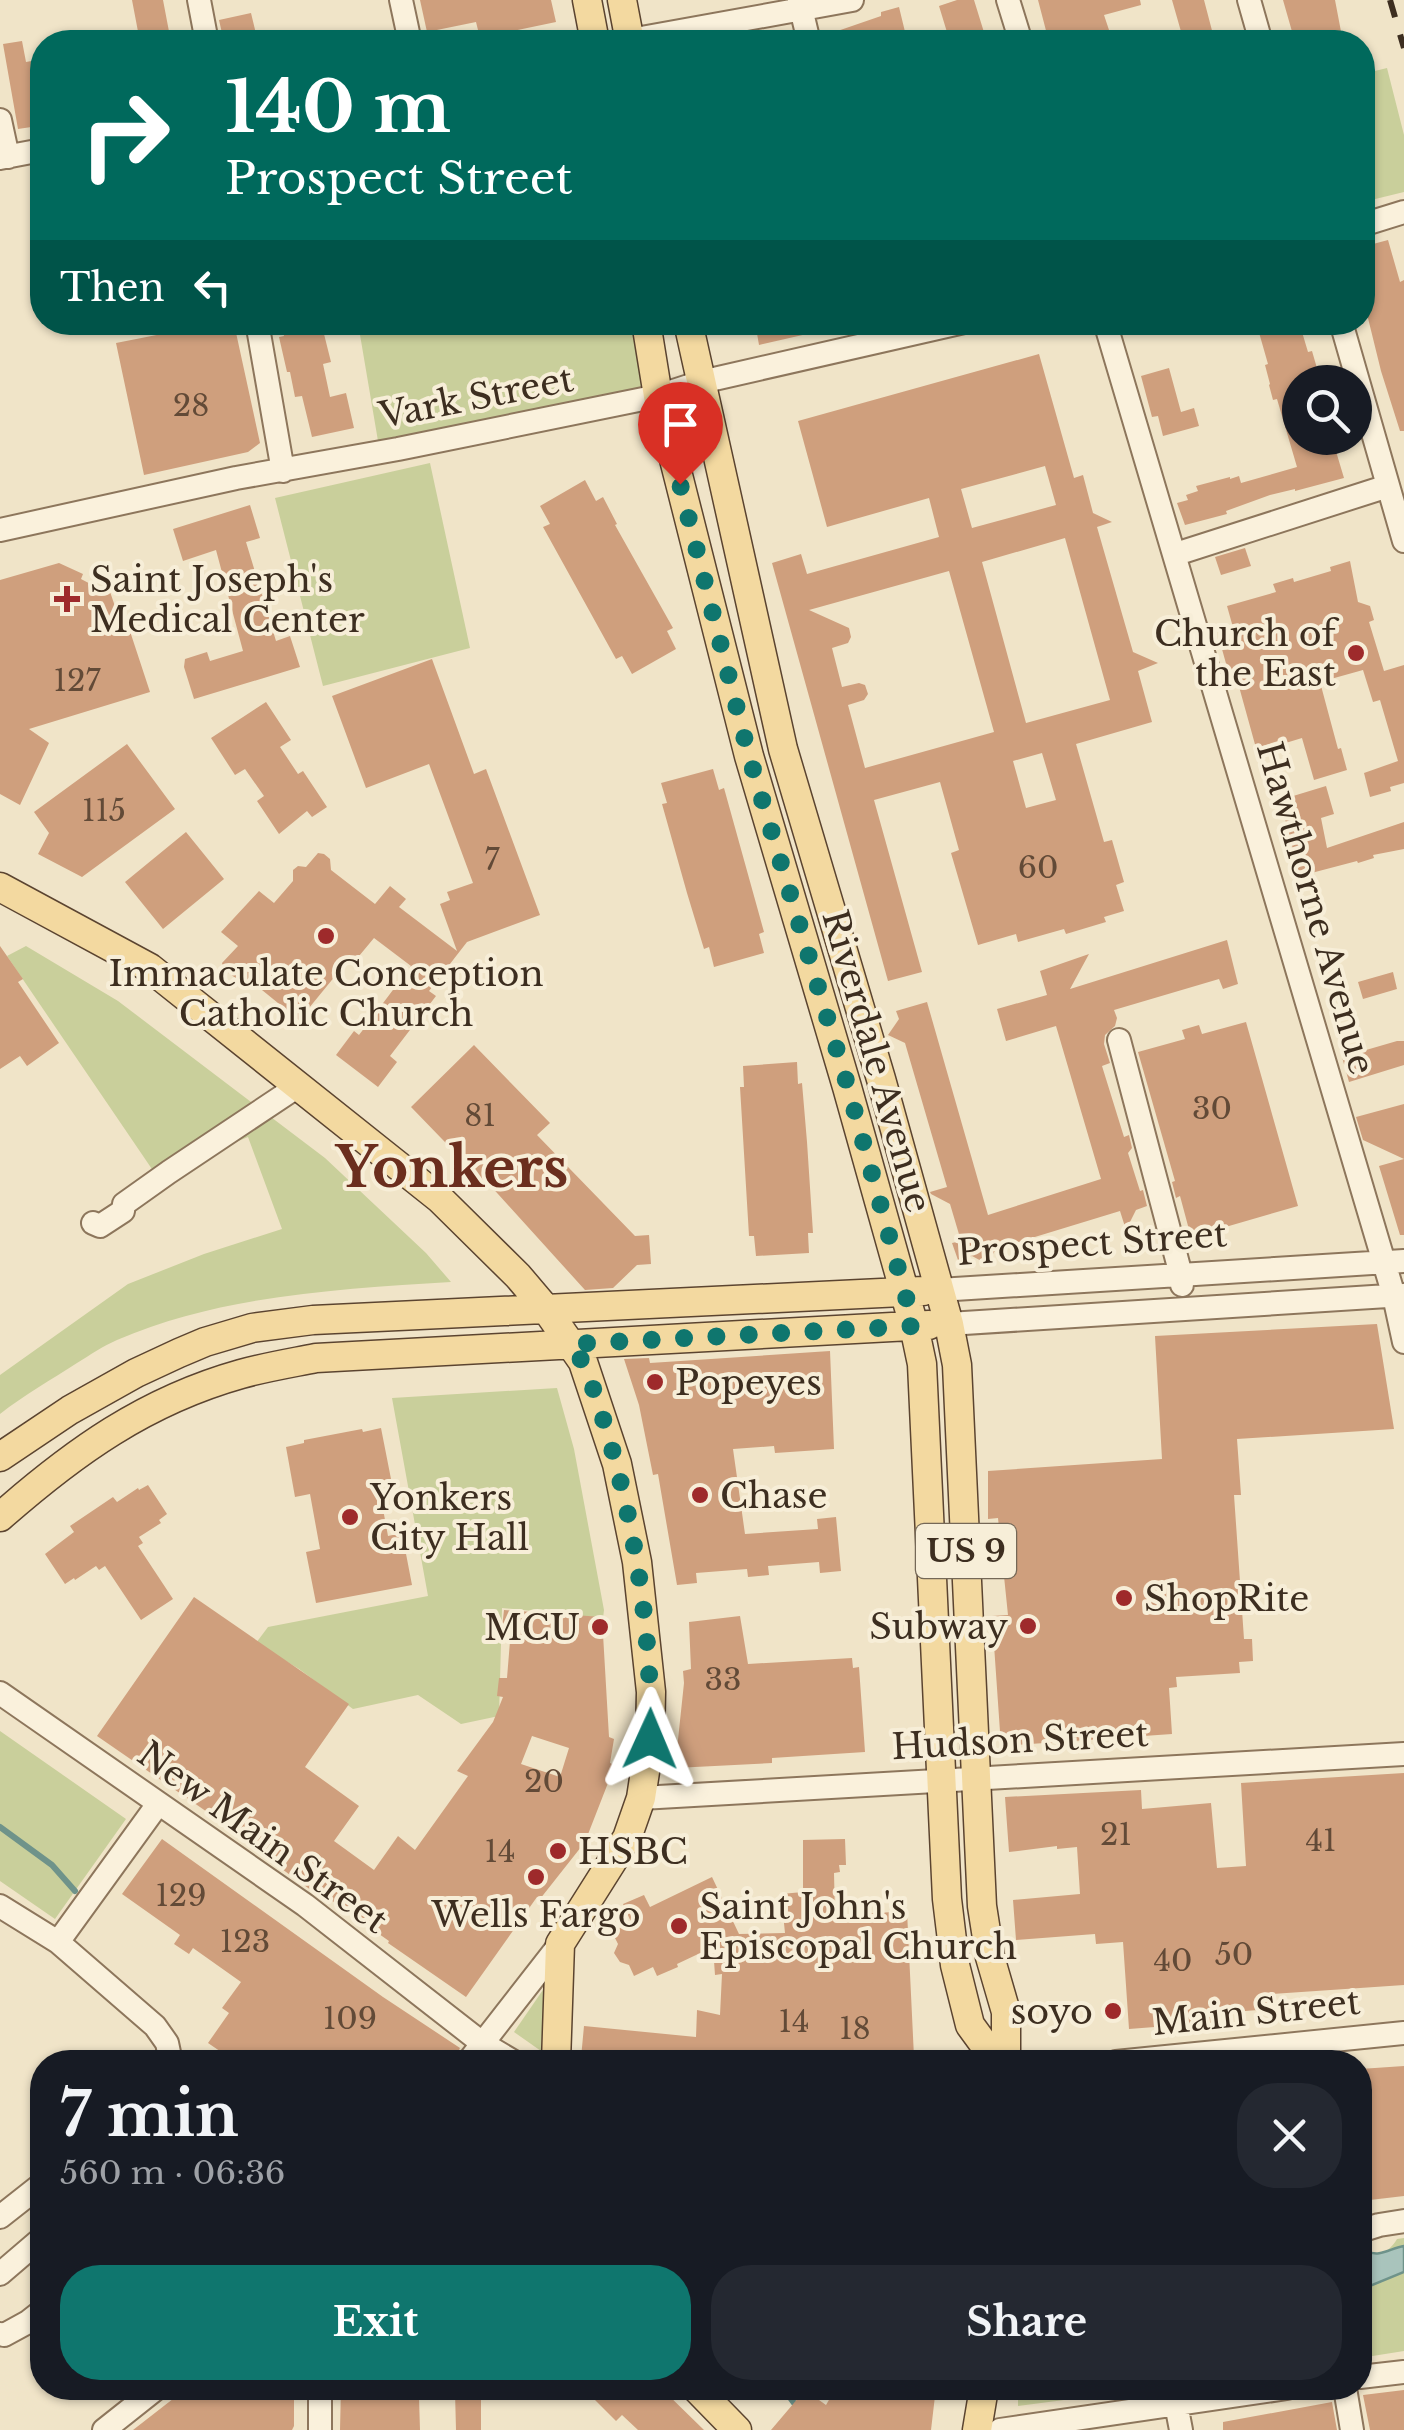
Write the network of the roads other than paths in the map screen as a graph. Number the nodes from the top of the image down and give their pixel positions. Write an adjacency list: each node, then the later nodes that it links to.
1 (199, 0): 9 (street)
2 (401, 0): 10 (street)
3 (587, 0): 11 (main road)
4 (622, 0): 12 (main road)
5 (852, 0): 8 (street)
6 (1008, 0): 15 (street)
7 (1248, 0): 16 (street)
8 (801, 5): 13 (street); 14 (street)
9 (205, 30)
10 (407, 30)
11 (593, 30)
12 (625, 30)
13 (683, 30)
14 (807, 30)
15 (1017, 30)
16 (1257, 30)
17 (0, 120): 19 (street)
18 (30, 153): 19 (street)
19 (4, 158)
20 (1404, 212): 21 (street)
21 (1375, 220)
22 (259, 335): 30 (street)
23 (648, 335): 29 (main road, Riverdale Avenue)
24 (691, 335): 28 (main road, Riverdale Avenue)
25 (871, 335): 28 (street, Vark Street)
26 (1109, 335): 34 (street, Hawthorne Avenue)
27 (1345, 335): 31 (street)
28 (701, 382): 29 (street, Vark Street); 41 (main road, Riverdale Avenue)
29 (658, 396): 30 (street, Vark Street); 42 (main road, Riverdale Avenue)
30 (282, 471): 32 (street, Vark Street)
31 (1388, 486): 33 (street); 34 (street)
32 (0, 530)
33 (1404, 541)
34 (1176, 554): 39 (street, Hawthorne Avenue)
35 (0, 887): 37 (main road)
36 (1119, 1040): 40 (street)
37 (298, 1086): 38 (street); 45 (main road)
38 (83, 1229)
39 (1394, 1262): 40 (street, Prospect Street); 43 (street, Hawthorne Avenue)
40 (1182, 1274): 41 (street, Prospect Street); 44 (street)
41 (940, 1290): 42 (main road, Prospect Street); 46 (main road, Riverdale Avenue / US 9)
42 (904, 1292): 45 (main road, Prospect Street); 47 (main road, Riverdale Avenue)
43 (1399, 1296): 44 (street, Prospect Street); 48 (street, Hawthorne Avenue)
44 (1184, 1308): 46 (street, Prospect Street)
45 (546, 1310): 49 (main road); 50 (main road, Prospect Street)
46 (949, 1324): 47 (main road, Prospect Street); 54 (main road, Riverdale Avenue / US 9)
47 (914, 1326): 49 (main road, Prospect Street); 55 (main road, Riverdale Avenue)
48 (1404, 1342)
49 (572, 1344): 51 (main road, Prospect Street); 56 (main road)
50 (0, 1457)
51 (0, 1517)
52 (0, 1693): 57 (street, New Main Street)
53 (1404, 1754): 54 (street, Hudson Street)
54 (977, 1778): 55 (street, Hudson Street); 67 (main road, Riverdale Avenue / US 9)
55 (941, 1780): 56 (street, Hudson Street); 66 (main road, Riverdale Avenue)
56 (640, 1798): 60 (main road)
57 (158, 1804): 59 (street); 63 (street, New Main Street)
58 (0, 1906): 59 (street)
59 (58, 1942): 62 (street)
60 (560, 1944): 64 (street); 65 (main road)
61 (1404, 2033): 68 (street, Main Street)
62 (169, 2050)
63 (472, 2050)
64 (477, 2050)
65 (556, 2050)
66 (988, 2050)
67 (1006, 2050)
68 (1235, 2050)
69 (30, 2193): 70 (street)
70 (0, 2217)
71 (1404, 2221): 72 (street)
72 (1372, 2227)
73 (30, 2248): 74 (street)
74 (0, 2274)
75 (30, 2320): 76 (street)
76 (0, 2334)
77 (1404, 2372): 78 (street)
78 (1372, 2376)
79 (142, 2400): 86 (street)
80 (320, 2400): 87 (street)
81 (708, 2400): 88 (main road)
82 (982, 2400): 89 (main road)
83 (1150, 2400): 90 (street)
84 (1176, 2400): 91 (street)
85 (1348, 2400): 92 (street)
86 (104, 2430)
87 (320, 2430)
88 (737, 2430)
89 (977, 2430)
90 (1000, 2430)
91 (1181, 2430)
92 (1352, 2430)

